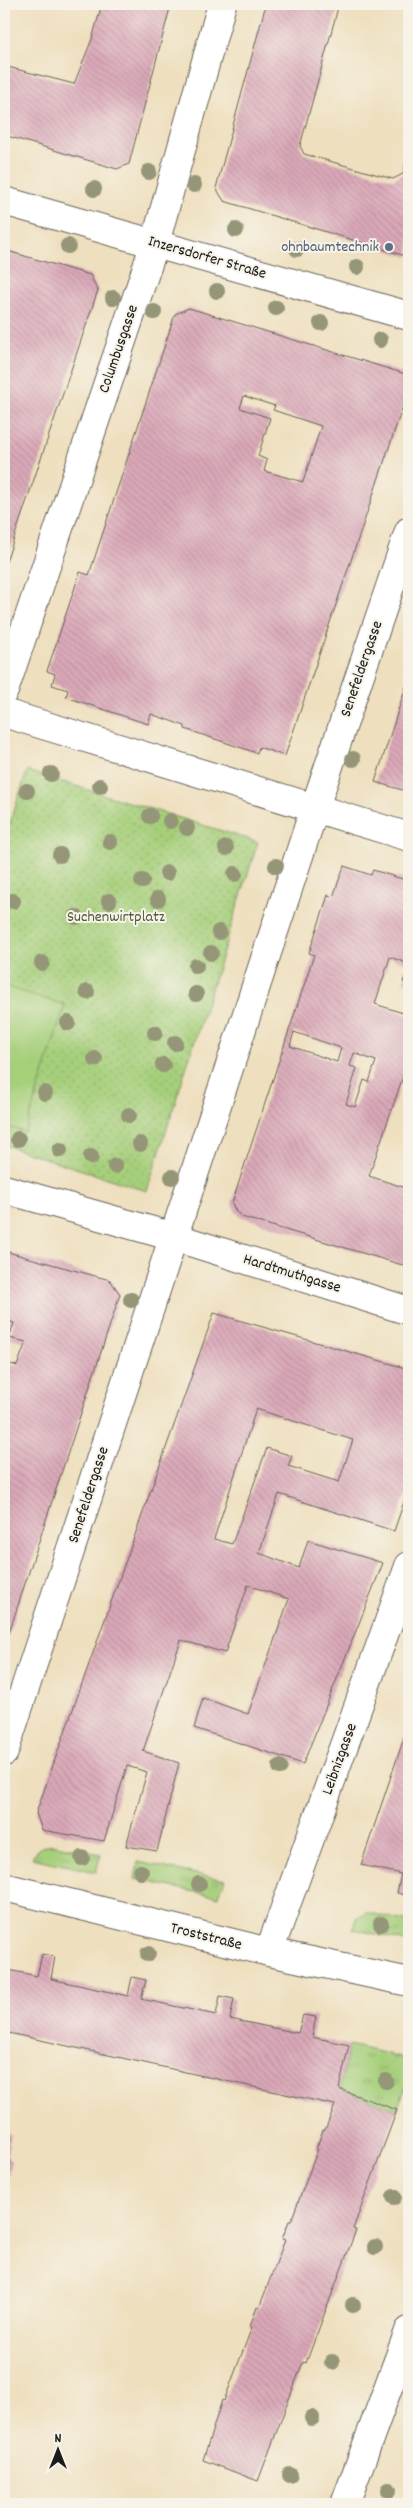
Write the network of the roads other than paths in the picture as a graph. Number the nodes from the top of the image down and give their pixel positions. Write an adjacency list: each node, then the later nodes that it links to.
1 (222, 4): 3 (street, Columbusgasse)
2 (4, 201): 3 (street, Inzersdorfer Straße)
3 (155, 243): 4 (street, Inzersdorfer Straße); 6 (street, Columbusgasse)
4 (409, 316)
5 (409, 531): 8 (street, Senefeldergasse)
6 (4, 691)
7 (4, 713): 8 (street)
8 (315, 807): 9 (street); 11 (street)
9 (409, 837)
10 (4, 1189): 11 (street)
11 (174, 1237): 12 (street, Hardtmuthgasse); 14 (street, Senefeldergasse)
12 (409, 1311)
13 (409, 1566): 16 (street, Leibnizgasse)
14 (4, 1752)
15 (4, 1886): 16 (street, Troststraße)
16 (269, 1952): 17 (street, Troststraße)
17 (409, 1982)
18 (409, 2334): 19 (street)
19 (345, 2504)

